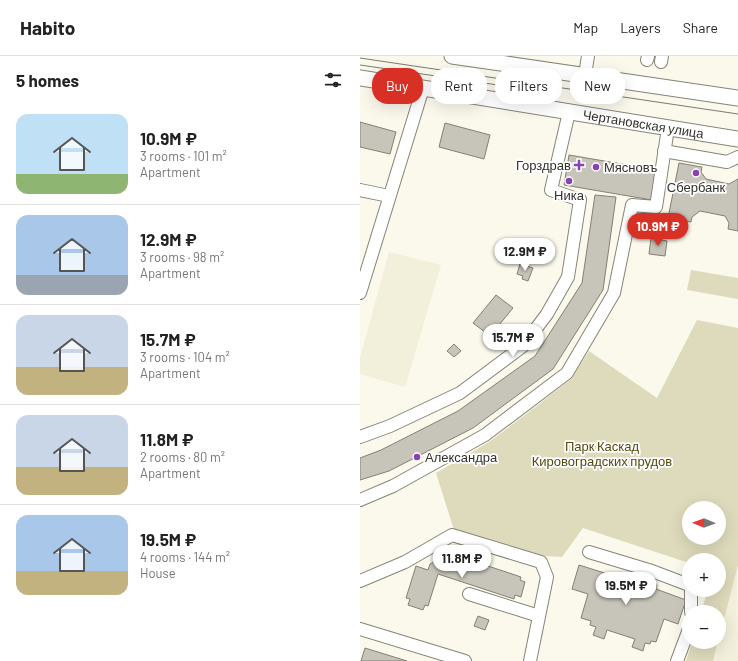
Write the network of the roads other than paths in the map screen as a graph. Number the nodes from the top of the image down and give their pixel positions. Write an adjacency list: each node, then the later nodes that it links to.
1 (452, 56): 3 (main road)
2 (588, 56): 4 (street)
3 (468, 57): 5 (main road)
4 (586, 68)
5 (570, 73)
6 (360, 78): 7 (main road, Чертановская улица)
7 (372, 80)
8 (625, 81): 10 (main road)
9 (423, 88): 12 (main road, Чертановская улица)
10 (738, 98)
11 (418, 104): 18 (street)
12 (569, 112): 13 (main road, Чертановская улица); 20 (street)
13 (668, 128): 14 (main road, Чертановская улица); 15 (street)
14 (738, 139)
15 (664, 151): 16 (street); 21 (street)
16 (738, 157)
17 (360, 190): 18 (street)
18 (389, 196): 19 (street)
19 (360, 293)
20 (360, 437)
21 (360, 500)
22 (589, 552): 24 (street)
23 (360, 581): 26 (street)
24 (682, 582)
25 (469, 594): 26 (street)
26 (539, 616): 30 (street)
27 (360, 629): 29 (street)
28 (682, 647): 31 (street)
29 (465, 661)
30 (530, 661)
31 (677, 661)

